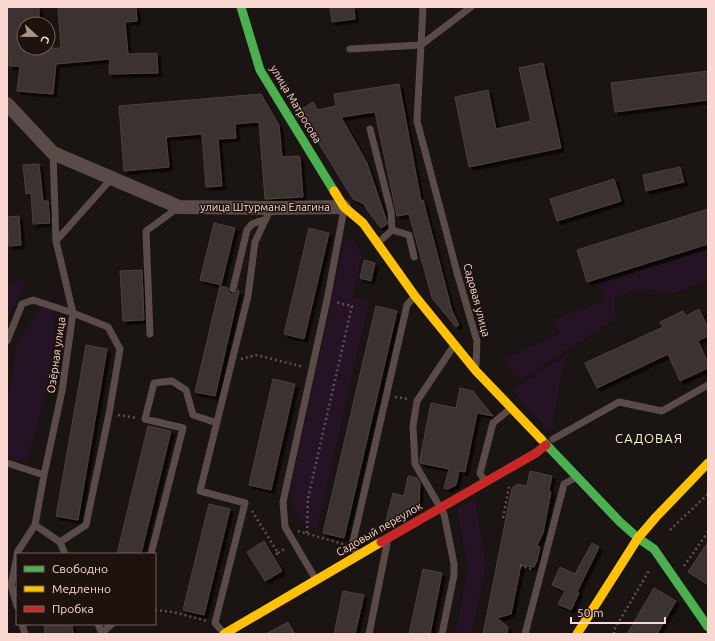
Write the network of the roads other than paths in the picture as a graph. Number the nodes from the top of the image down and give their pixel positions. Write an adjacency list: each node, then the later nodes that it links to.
1 (241, 7): 11 (street, улица Матросова)
2 (423, 7): 4 (lane, Садовая улица)
3 (471, 7): 4 (lane)
4 (421, 44): 5 (lane); 23 (lane, Садовая улица)
5 (350, 49)
6 (7, 104): 8 (street, улица Штурмана Елагина)
7 (370, 129): 13 (lane)
8 (53, 153): 9 (street, улица Штурмана Елагина); 14 (lane, Озёрная улица)
9 (112, 178): 10 (street, улица Штурмана Елагина); 14 (lane)
10 (179, 207): 12 (street, улица Штурмана Елагина); 20 (lane)
11 (344, 207): 12 (street, улица Штурмана Елагина); 15 (street, улица Штурмана Елагина); 43 (lane)
12 (269, 213): 17 (lane); 26 (lane)
13 (392, 230): 15 (lane); 16 (lane)
14 (56, 241): 19 (lane, Озёрная улица)
15 (378, 243): 18 (street, улица Штурмана Елагина)
16 (414, 257)
17 (233, 289)
18 (415, 296): 22 (street, улица Штурмана Елагина); 41 (lane)
19 (73, 313): 21 (lane); 30 (lane, Озёрная улица); 37 (lane)
20 (150, 334)
21 (7, 341)
22 (455, 346): 23 (street, улица Штурмана Елагина); 33 (lane)
23 (476, 371): 25 (street)
24 (708, 385): 27 (lane)
25 (511, 408): 27 (street); 32 (lane)
26 (217, 423): 40 (lane); 49 (lane)
27 (549, 442): 31 (street); 32 (street, Садовый переулок)
28 (708, 463): 36 (street)
29 (7, 464): 30 (lane)
30 (44, 475): 34 (lane, Озёрная улица)
31 (576, 477): 36 (street); 53 (lane)
32 (486, 485): 33 (street, Садовый переулок)
33 (440, 508): 35 (street, Садовый переулок); 52 (lane)
34 (35, 525): 37 (lane); 38 (lane, Озёрная улица)
35 (389, 538): 41 (street, Садовый переулок); 51 (lane)
36 (638, 538): 47 (street); 54 (street)
37 (60, 542): 39 (lane)
38 (18, 553)
39 (65, 553)
40 (151, 553)
41 (358, 556): 43 (street, Садовый переулок)
42 (16, 560): 44 (lane, Озёрная улица)
43 (316, 580): 46 (street, Садовый переулок)
44 (16, 602)
45 (111, 625): 48 (lane)
46 (239, 626): 49 (street, Садовый переулок); 50 (lane)
47 (708, 627)
48 (102, 634)
49 (224, 634)
50 (244, 634)
51 (369, 634)
52 (442, 634)
53 (524, 634)
54 (577, 634)

